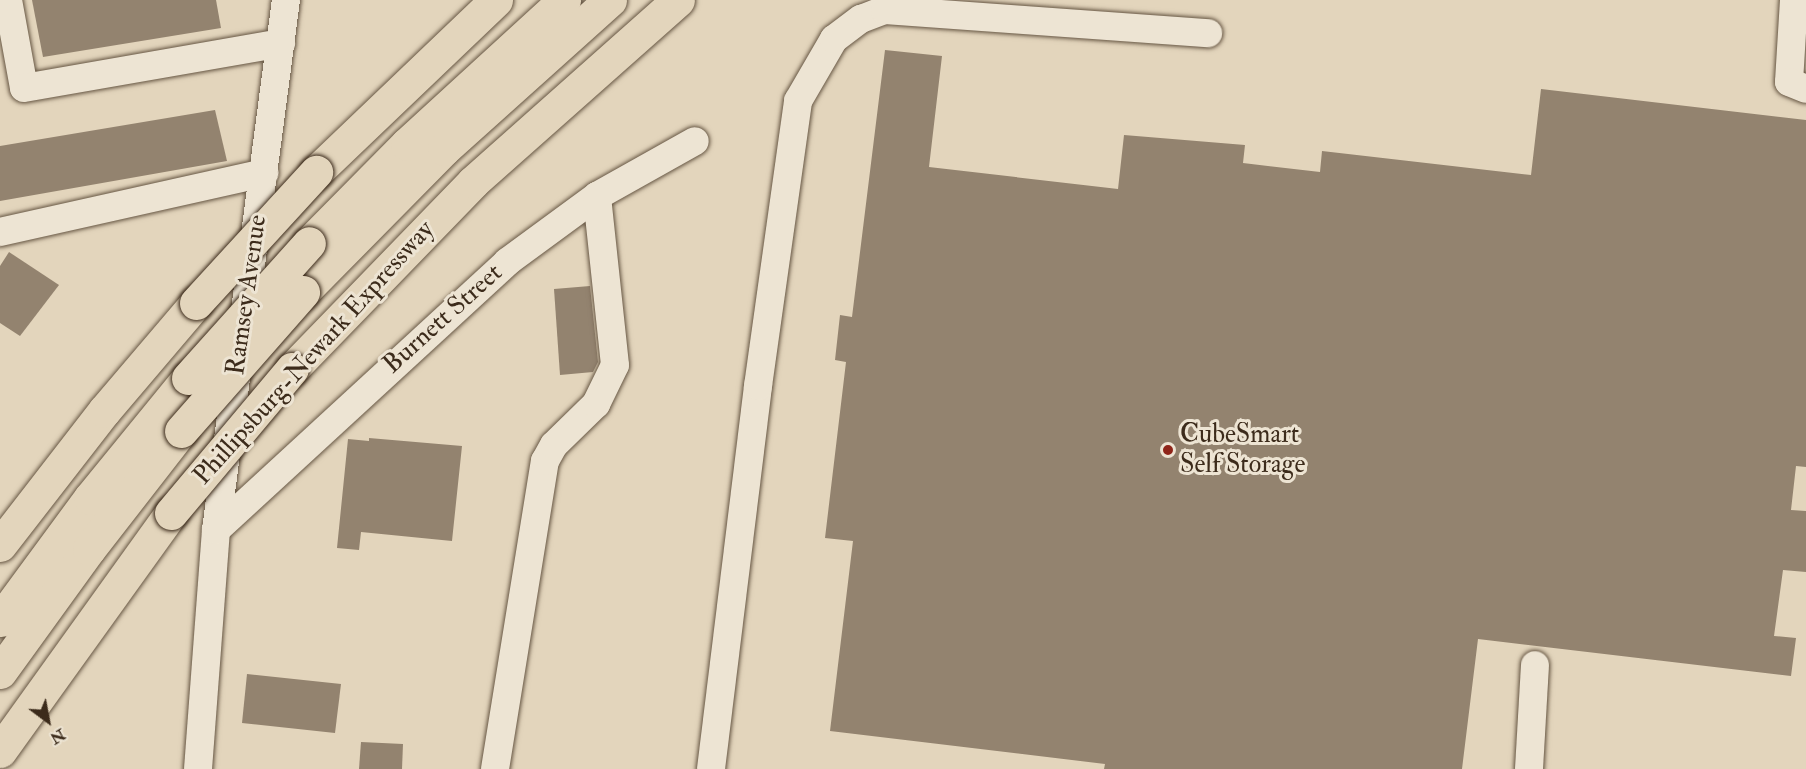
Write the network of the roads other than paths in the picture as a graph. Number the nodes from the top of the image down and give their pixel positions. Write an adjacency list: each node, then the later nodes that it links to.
1 (8, 0): 9 (street)
2 (286, 0): 9 (street, Ramsey Avenue)
3 (496, 0): 16 (highway, bridge)
4 (564, 0): 17 (highway, bridge)
5 (609, 0): 19 (highway, Phillipsburg-Newark Expressway, bridge)
6 (678, 0): 20 (highway, Phillipsburg-Newark Expressway, bridge)
7 (1794, 0): 10 (street)
8 (1208, 33): 23 (street)
9 (281, 43): 12 (street, Ramsey Avenue)
10 (1806, 89)
11 (695, 141): 13 (street, Burnett Street)
12 (264, 173): 14 (street); 15 (street, Ramsey Avenue)
13 (597, 196): 15 (street, Burnett Street); 22 (street)
14 (0, 232)
15 (216, 530): 21 (street, Ramsey Avenue)
16 (0, 545)
17 (0, 620)
18 (1535, 665): 24 (street)
19 (0, 672)
20 (0, 751)
21 (198, 769)
22 (495, 769)
23 (711, 769)
24 (1529, 769)

